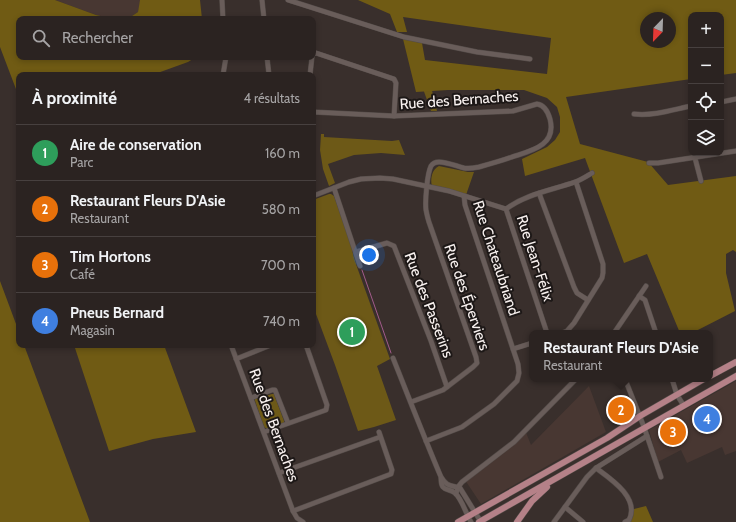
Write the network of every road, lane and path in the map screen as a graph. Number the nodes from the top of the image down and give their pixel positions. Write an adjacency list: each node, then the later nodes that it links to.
1 (222, 0): 4 (street)
2 (262, 0): 5 (street)
3 (288, 0): 7 (street)
4 (223, 16)
5 (264, 16)
6 (316, 53): 19 (street)
7 (530, 59)
8 (226, 60): 11 (street)
9 (268, 60): 12 (street)
10 (312, 60): 13 (street)
11 (224, 72)
12 (269, 72)
13 (310, 72)
14 (736, 99): 15 (street)
15 (724, 101)
16 (688, 107): 18 (street)
17 (316, 112): 19 (street, Rue des Bernaches)
18 (634, 114)
19 (394, 116): 26 (street, Rue des Bernaches)
20 (736, 152): 21 (street)
21 (695, 158): 22 (street); 24 (street)
22 (650, 163)
23 (592, 173): 25 (street)
24 (702, 180)
25 (576, 182): 28 (street); 36 (street)
26 (428, 187): 27 (street, Rue Jean-Félix); 30 (street, Rue Jean-Félix); 55 (street, Rue des Éperviers)
27 (334, 188): 29 (street, Rue Jean-Félix); 32 (street)
28 (539, 193): 31 (street); 36 (street)
29 (316, 195)
30 (464, 196): 31 (street, Rue Jean-Félix); 45 (street, Rue Chateaubriand)
31 (506, 209): 37 (street, Rue Jean-Félix)
32 (356, 252): 33 (street); 55 (street, Rue des Passerins)
33 (360, 266)
34 (646, 286): 35 (street)
35 (640, 296): 39 (street); 40 (street)
36 (588, 300): 38 (street)
37 (546, 330)
38 (567, 330)
39 (616, 330)
40 (655, 330)
41 (529, 344): 45 (street)
42 (232, 348): 47 (street, Rue des Bernaches)
43 (264, 348): 47 (street)
44 (307, 348): 61 (street)
45 (513, 349): 65 (street, Rue Chateaubriand)
46 (393, 358): 58 (street)
47 (236, 359): 57 (street, Rue des Bernaches)
48 (736, 362): 49 (main road)
49 (713, 374)
50 (736, 376): 59 (main road)
51 (572, 382): 71 (street)
52 (626, 382): 60 (street)
53 (673, 382): 56 (street)
54 (699, 382): 56 (main road)
55 (447, 387): 58 (street, Rue des Éperviers)
56 (677, 395): 59 (street); 60 (main road)
57 (251, 398): 61 (street); 63 (street, Rue des Bernaches)
58 (411, 402): 65 (street)
59 (684, 406): 62 (main road)
60 (640, 416): 62 (street); 75 (main road)
61 (288, 423): 63 (street)
62 (644, 427): 64 (street); 68 (main road)
63 (264, 432): 67 (street, Rue des Bernaches)
64 (647, 436): 66 (street); 70 (street)
65 (426, 442): 69 (street)
66 (596, 468): 73 (street); 84 (street)
67 (279, 473): 74 (street, Rue des Bernaches); 74 (street)
68 (565, 473): 80 (main road); 81 (main road)
69 (441, 477): 71 (street); 72 (street)
70 (661, 477)
71 (458, 487): 72 (street); 75 (street)
72 (456, 494): 76 (street)
73 (565, 507): 82 (street); 83 (street)
74 (293, 512): 77 (street, Rue des Bernaches); 78 (street, Rue des Bernaches)
75 (475, 512): 76 (main road); 80 (street)
76 (469, 519): 79 (main road)
77 (295, 522)
78 (303, 522)
79 (458, 522)
80 (480, 522)
81 (517, 522)
82 (554, 522)
83 (583, 522)
84 (625, 522)

